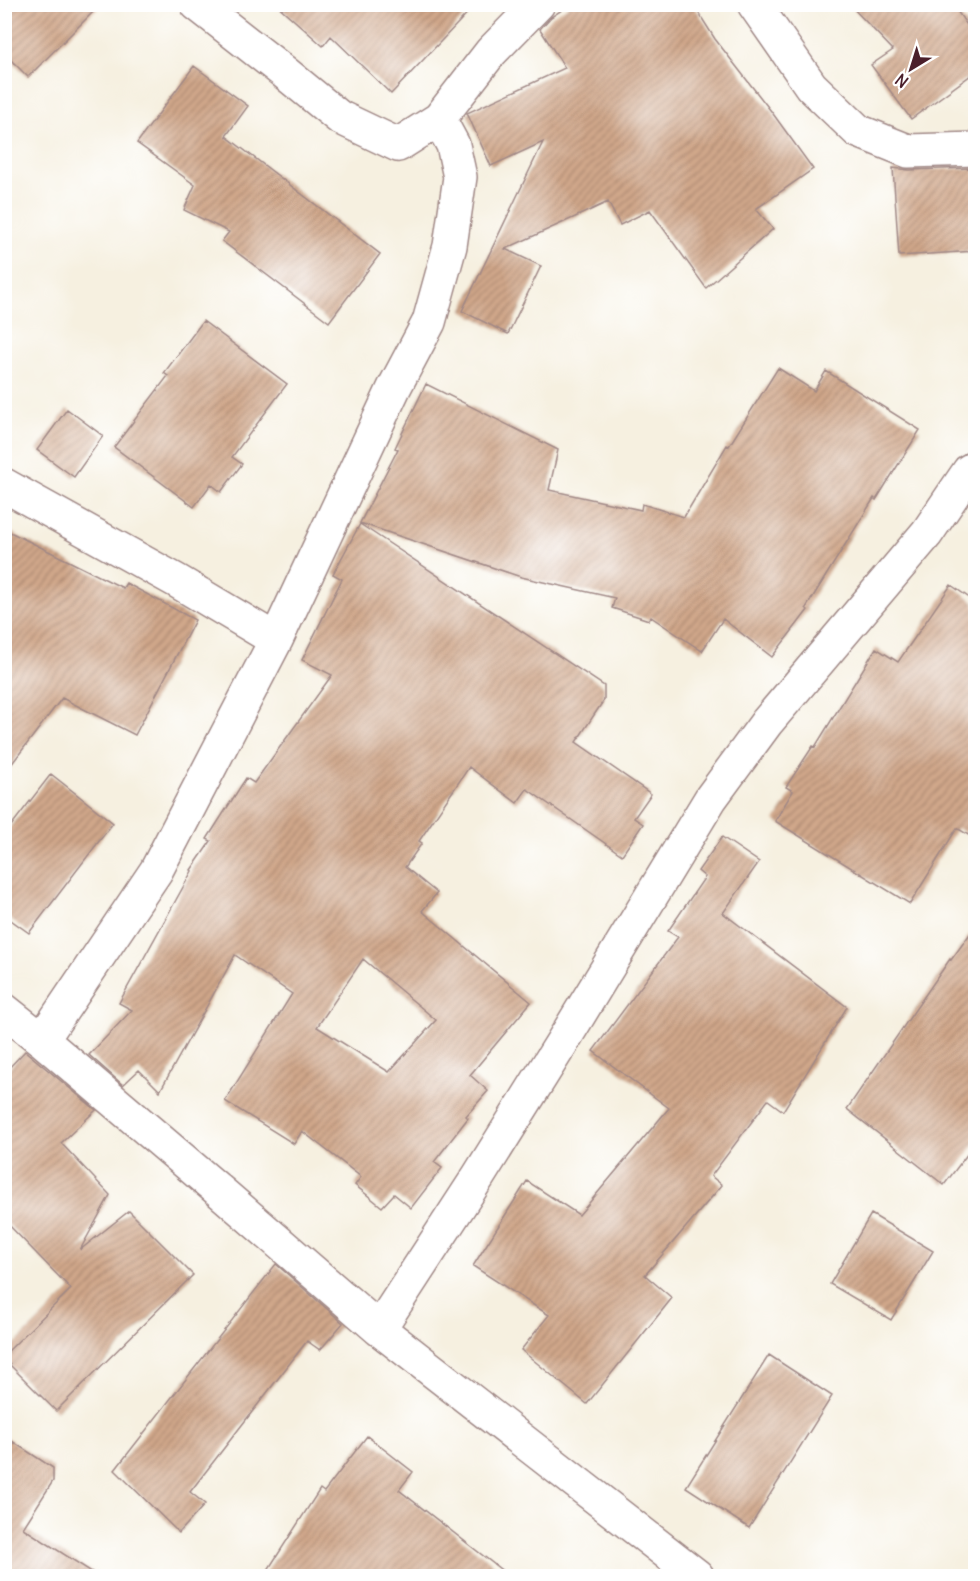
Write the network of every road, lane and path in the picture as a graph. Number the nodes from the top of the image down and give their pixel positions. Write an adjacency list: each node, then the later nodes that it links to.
1 (197, 4): 4 (street)
2 (538, 4): 4 (street)
3 (754, 4): 5 (street)
4 (439, 119): 8 (street)
5 (975, 149)
6 (975, 467): 11 (street)
7 (4, 485): 8 (street)
8 (276, 640): 10 (street)
9 (4, 1010): 10 (street)
10 (42, 1040): 11 (street)
11 (379, 1329): 12 (street)
12 (697, 1576)

